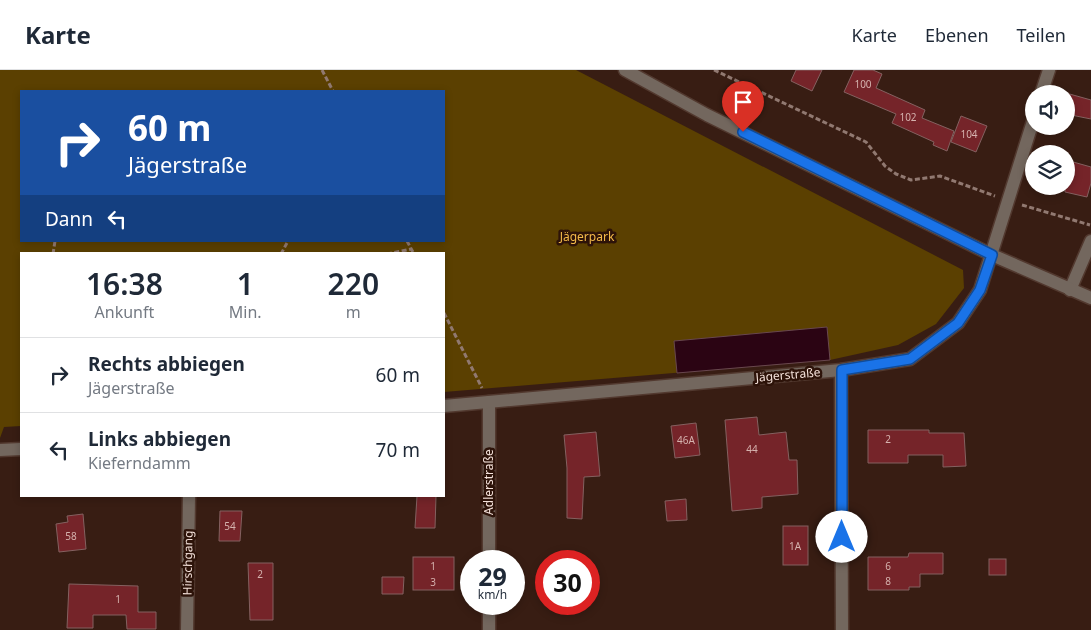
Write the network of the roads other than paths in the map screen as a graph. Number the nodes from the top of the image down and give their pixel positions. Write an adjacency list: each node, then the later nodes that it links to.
1 (626, 70): 6 (street)
2 (1049, 70): 3 (street)
3 (1044, 85)
4 (1029, 135): 6 (street, Jägerstraße)
5 (1091, 241): 7 (street)
6 (992, 255): 7 (street); 9 (street, Jägerstraße)
7 (1070, 290): 8 (street)
8 (1091, 298)
9 (842, 370): 10 (street, Jägerstraße); 19 (street)
10 (489, 402): 11 (street, Jägerstraße); 15 (street, Adlerstraße)
11 (445, 406)
12 (20, 449): 13 (street)
13 (0, 450)
14 (189, 497): 17 (street, Hirschgang)
15 (489, 550)
16 (489, 615): 18 (street)
17 (187, 630)
18 (489, 630)
19 (842, 630)

